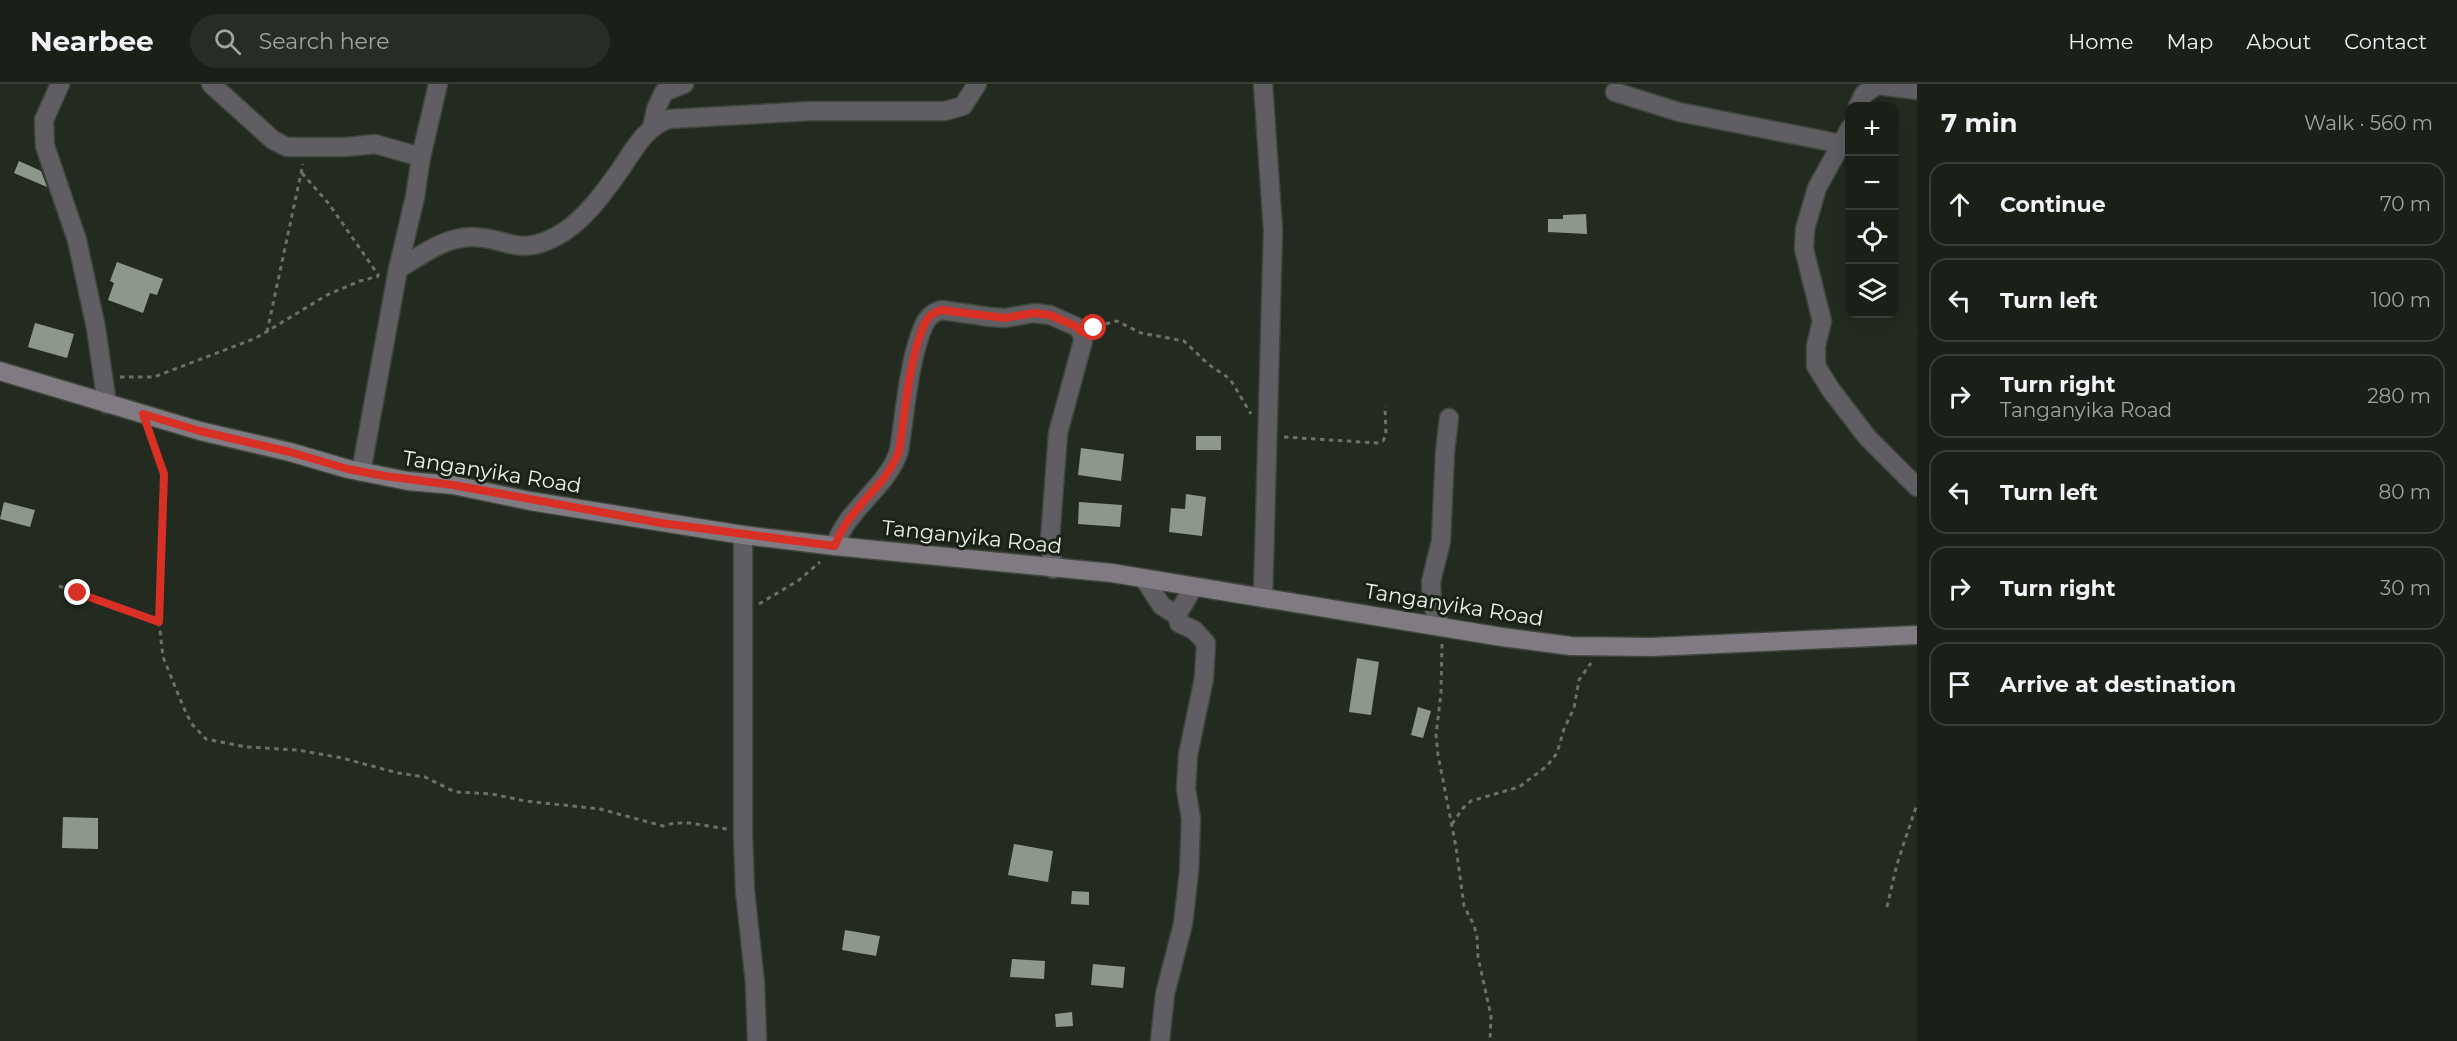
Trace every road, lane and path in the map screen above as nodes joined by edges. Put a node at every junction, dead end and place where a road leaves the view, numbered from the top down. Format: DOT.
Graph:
graph roads {
  1 [pos="60,84"];
  2 [pos="211,84"];
  3 [pos="438,84"];
  4 [pos="684,84"];
  5 [pos="977,84"];
  6 [pos="1263,84"];
  7 [pos="1867,87"];
  8 [pos="1917,90"];
  9 [pos="1615,92"];
  10 [pos="1860,102"];
  11 [pos="652,128"];
  12 [pos="1845,136"];
  13 [pos="1845,138"];
  14 [pos="306,148"];
  15 [pos="421,157"];
  16 [pos="302,173"];
  17 [pos="398,269"];
  18 [pos="379,276"];
  19 [pos="267,332"];
  20 [pos="1082,332"];
  21 [pos="0,371"];
  22 [pos="104,376"];
  23 [pos="107,404"];
  24 [pos="1385,406"];
  25 [pos="143,414"];
  26 [pos="1449,418"];
  27 [pos="1268,437"];
  28 [pos="361,472"];
  29 [pos="1917,487"];
  30 [pos="743,535"];
  31 [pos="835,546"];
  32 [pos="1053,568"];
  33 [pos="1144,579"];
  34 [pos="59,586"];
  35 [pos="1193,588"];
  36 [pos="1263,597"];
  37 [pos="742,615"];
  38 [pos="1177,615"];
  39 [pos="159,622"];
  40 [pos="1441,627"];
  41 [pos="1917,635"];
  42 [pos="1610,646"];
  43 [pos="1917,804"];
  44 [pos="1452,824"];
  45 [pos="743,833"];
  46 [pos="1887,907"];
  47 [pos="757,1041"];
  48 [pos="1160,1041"];
  49 [pos="1490,1041"];
  1 -- 22 [label="street"];
  2 -- 14 [label="street"];
  3 -- 15 [label="street"];
  4 -- 11 [label="street"];
  5 -- 11 [label="street"];
  6 -- 27 [label="street"];
  7 -- 8 [label="street"];
  7 -- 10 [label="street"];
  9 -- 12 [label="street"];
  11 -- 17 [label="street"];
  13 -- 29 [label="street"];
  14 -- 15 [label="street"];
  14 -- 16 [label="path"];
  15 -- 17 [label="street"];
  16 -- 18 [label="path"];
  16 -- 19 [label="path"];
  17 -- 18 [label="path"];
  17 -- 28 [label="street"];
  18 -- 19 [label="path"];
  19 -- 22 [label="path"];
  20 -- 27 [label="path"];
  20 -- 31 [label="street"];
  20 -- 32 [label="street"];
  21 -- 23 [label="street, Tanganyika Road"];
  22 -- 23 [label="street"];
  23 -- 25 [label="street, Tanganyika Road"];
  24 -- 27 [label="path"];
  25 -- 28 [label="street, Tanganyika Road"];
  25 -- 39 [label="path"];
  26 -- 40 [label="street"];
  27 -- 36 [label="street"];
  28 -- 30 [label="street, Tanganyika Road"];
  30 -- 31 [label="street, Tanganyika Road"];
  30 -- 37 [label="street"];
  31 -- 32 [label="street, Tanganyika Road"];
  31 -- 37 [label="path"];
  32 -- 33 [label="street, Tanganyika Road"];
  33 -- 35 [label="street, Tanganyika Road"];
  33 -- 38 [label="street"];
  34 -- 39 [label="path"];
  35 -- 36 [label="street, Tanganyika Road"];
  35 -- 38 [label="street"];
  36 -- 40 [label="street, Tanganyika Road"];
  37 -- 45 [label="street"];
  38 -- 48 [label="street"];
  39 -- 45 [label="path"];
  40 -- 42 [label="street, Tanganyika Road"];
  40 -- 44 [label="path"];
  41 -- 42 [label="street, Tanganyika Road"];
  42 -- 44 [label="path"];
  43 -- 46 [label="path"];
  44 -- 49 [label="path"];
  45 -- 47 [label="street"];
}
